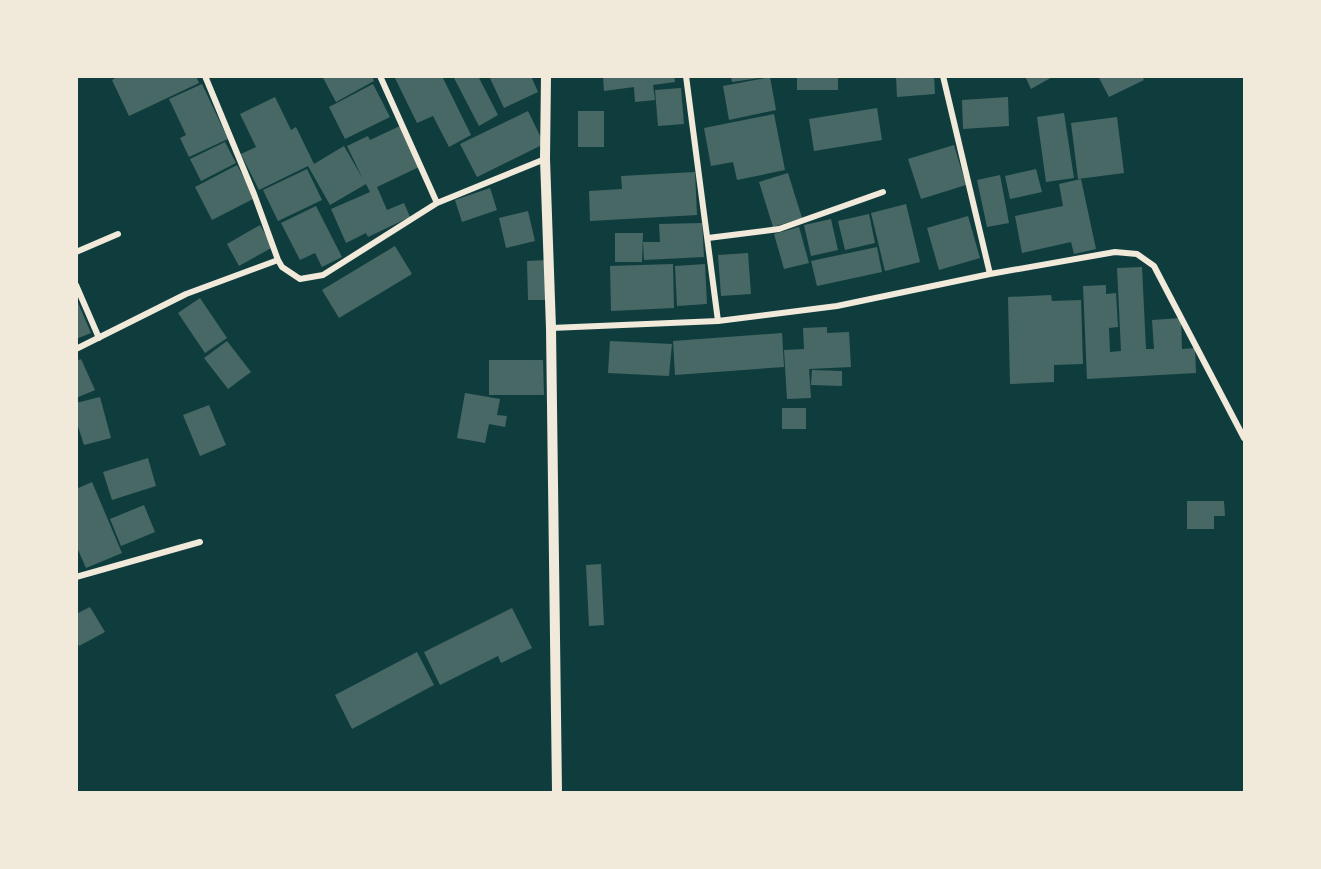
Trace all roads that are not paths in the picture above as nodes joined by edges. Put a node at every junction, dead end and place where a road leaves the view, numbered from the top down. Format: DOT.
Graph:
graph roads {
  1 [pos="205,76"];
  2 [pos="380,76"];
  3 [pos="546,76"];
  4 [pos="686,76"];
  5 [pos="943,76"];
  6 [pos="545,159"];
  7 [pos="883,192"];
  8 [pos="437,203"];
  9 [pos="118,234"];
  10 [pos="708,238"];
  11 [pos="76,252"];
  12 [pos="278,260"];
  13 [pos="990,274"];
  14 [pos="76,285"];
  15 [pos="718,321"];
  16 [pos="551,328"];
  17 [pos="99,338"];
  18 [pos="76,349"];
  19 [pos="1245,438"];
  20 [pos="200,542"];
  21 [pos="76,577"];
  22 [pos="557,792"];
  1 -- 12 [label="street"];
  2 -- 8 [label="street"];
  3 -- 6 [label="street"];
  4 -- 10 [label="street"];
  5 -- 13 [label="street"];
  6 -- 8 [label="street"];
  6 -- 16 [label="street"];
  7 -- 10 [label="street"];
  8 -- 12 [label="street"];
  9 -- 11 [label="street"];
  10 -- 15 [label="street"];
  12 -- 17 [label="street"];
  13 -- 15 [label="street"];
  13 -- 19 [label="street"];
  14 -- 17 [label="street"];
  15 -- 16 [label="street"];
  16 -- 22 [label="street"];
  17 -- 18 [label="street"];
  20 -- 21 [label="street"];
}
